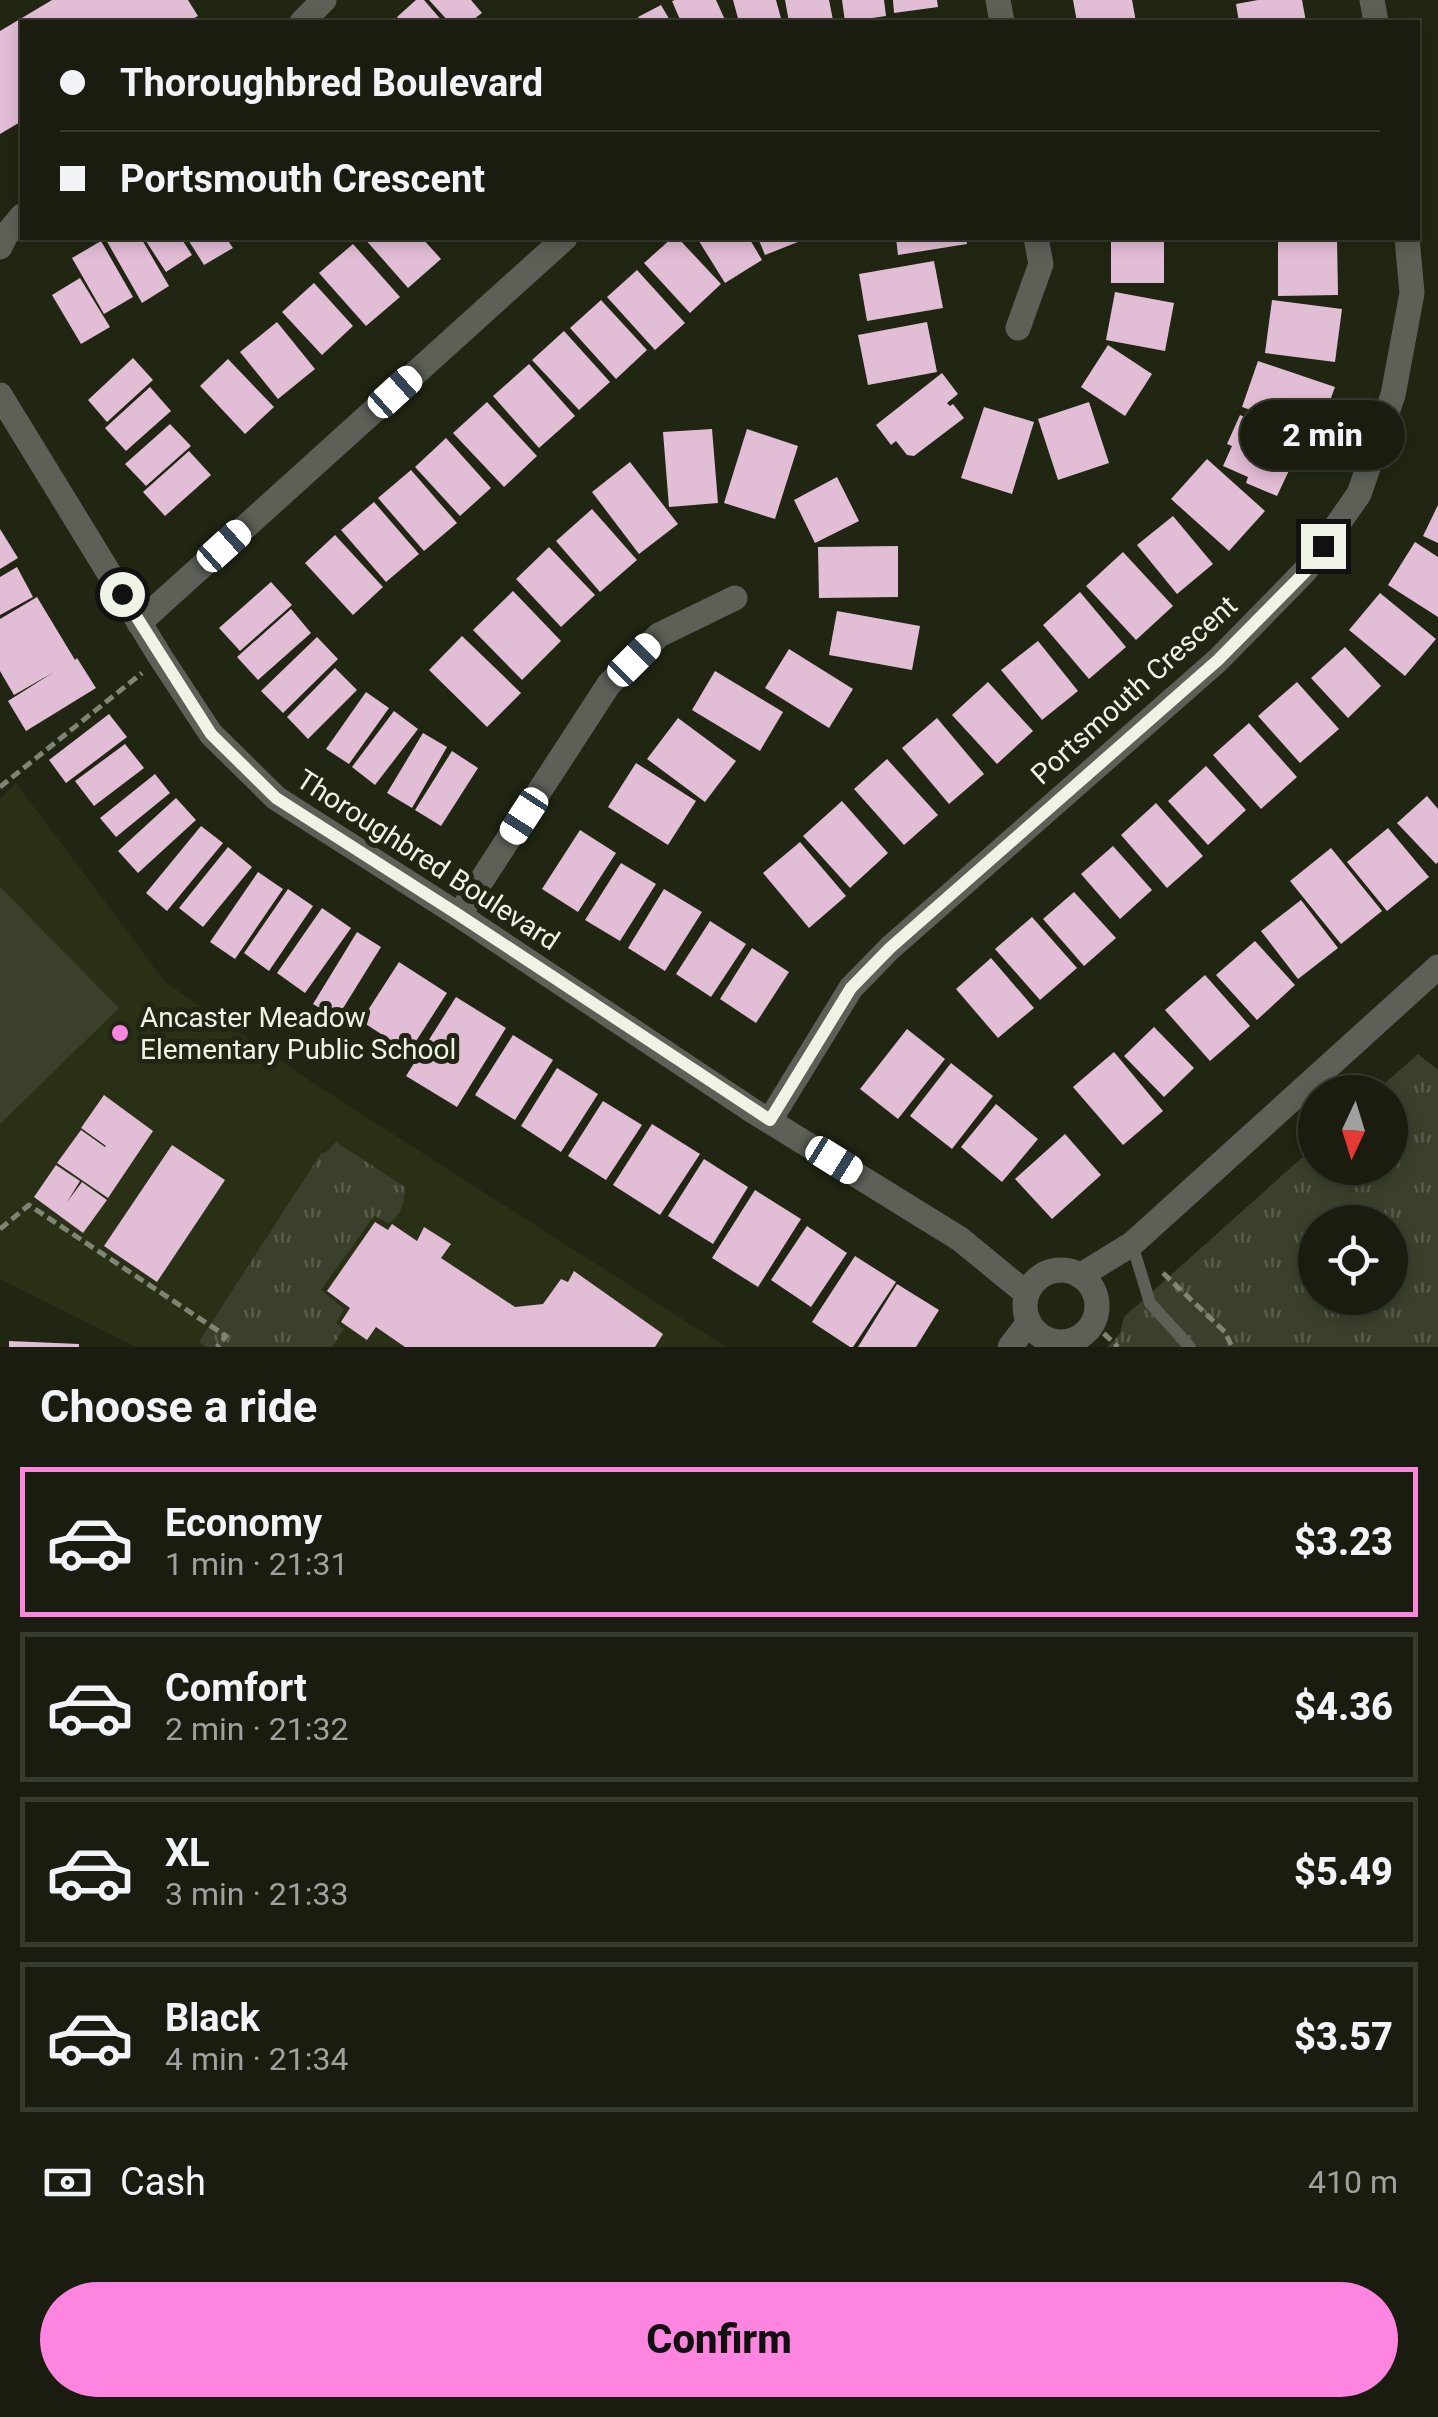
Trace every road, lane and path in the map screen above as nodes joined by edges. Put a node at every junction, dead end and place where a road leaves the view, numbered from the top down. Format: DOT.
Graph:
graph roads {
  1 [pos="324,0"];
  2 [pos="304,20"];
  3 [pos="20,218"];
  4 [pos="563,240"];
  5 [pos="1036,240"];
  6 [pos="1407,240"];
  7 [pos="0,247"];
  8 [pos="1018,328"];
  9 [pos="0,394"];
  10 [pos="734,598"];
  11 [pos="139,624"];
  12 [pos="160,658"];
  13 [pos="2,783"];
  14 [pos="459,915"];
  15 [pos="1438,967"];
  16 [pos="770,1120"];
  17 [pos="0,1229"];
  18 [pos="1132,1244"];
  19 [pos="1080,1276"];
  20 [pos="1035,1284"];
  21 [pos="1095,1310"];
  22 [pos="1037,1336"];
  23 [pos="217,1347"];
  24 [pos="1010,1347"];
  25 [pos="1118,1347"];
  26 [pos="1190,1347"];
  27 [pos="1232,1347"];
  1 -- 2 [label="street"];
  3 -- 7 [label="street"];
  4 -- 11 [label="street"];
  5 -- 8 [label="street"];
  6 -- 16 [label="street, Portsmouth Crescent"];
  9 -- 11 [label="street, Thoroughbred Boulevard"];
  10 -- 14 [label="street"];
  11 -- 12 [label="street, Thoroughbred Boulevard"];
  12 -- 13 [label="path"];
  12 -- 14 [label="street, Thoroughbred Boulevard"];
  14 -- 16 [label="street, Thoroughbred Boulevard"];
  15 -- 18 [label="street"];
  16 -- 20 [label="street, Thoroughbred Boulevard"];
  17 -- 23 [label="path"];
  18 -- 19 [label="street"];
  18 -- 21 [label="street"];
  18 -- 26 [label="lane"];
  18 -- 27 [label="path"];
  19 -- 20 [label="street"];
  19 -- 21 [label="street"];
  20 -- 22 [label="street"];
  21 -- 22 [label="street"];
  21 -- 25 [label="path"];
  22 -- 24 [label="street"];
}
